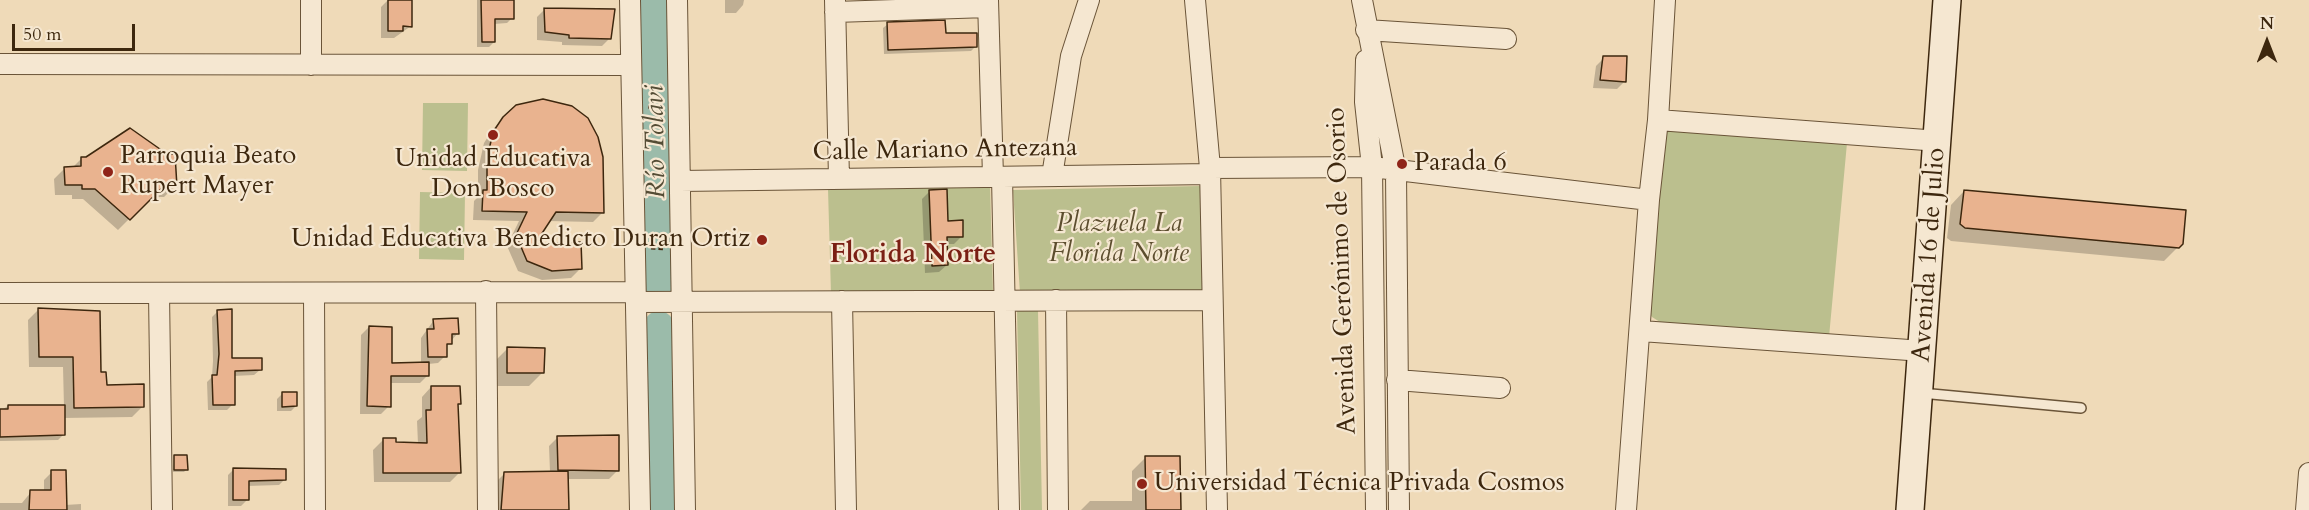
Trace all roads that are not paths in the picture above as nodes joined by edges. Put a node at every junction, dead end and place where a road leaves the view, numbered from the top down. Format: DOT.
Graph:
graph roads {
  1 [pos="311,0"];
  2 [pos="630,0"];
  3 [pos="677,0"];
  4 [pos="1089,0"];
  5 [pos="1195,0"];
  6 [pos="1362,0"];
  7 [pos="1665,0"];
  8 [pos="1947,0"];
  9 [pos="988,4"];
  10 [pos="835,6"];
  11 [pos="1366,30"];
  12 [pos="1506,39"];
  13 [pos="0,64"];
  14 [pos="311,65"];
  15 [pos="631,65"];
  16 [pos="1658,120"];
  17 [pos="1939,141"];
  18 [pos="1372,167"];
  19 [pos="1211,171"];
  20 [pos="1396,172"];
  21 [pos="1052,176"];
  22 [pos="998,177"];
  23 [pos="839,179"];
  24 [pos="680,181"];
  25 [pos="1649,200"];
  26 [pos="486,291"];
  27 [pos="0,293"];
  28 [pos="159,293"];
  29 [pos="314,293"];
  30 [pos="636,297"];
  31 [pos="1056,300"];
  32 [pos="1212,300"];
  33 [pos="842,301"];
  34 [pos="1004,301"];
  35 [pos="682,302"];
  36 [pos="1641,331"];
  37 [pos="1923,351"];
  38 [pos="1397,380"];
  39 [pos="1500,388"];
  40 [pos="1921,393"];
  41 [pos="2081,408"];
  42 [pos="2309,473"];
  43 [pos="162,510"];
  44 [pos="315,510"];
  45 [pos="488,510"];
  46 [pos="640,510"];
  47 [pos="686,510"];
  48 [pos="846,510"];
  49 [pos="1009,510"];
  50 [pos="1059,510"];
  51 [pos="1218,510"];
  52 [pos="1376,510"];
  53 [pos="1398,510"];
  54 [pos="1626,510"];
  55 [pos="1910,510"];
  56 [pos="2306,510"];
  1 -- 14 [label="street"];
  2 -- 15 [label="street"];
  3 -- 24 [label="street"];
  4 -- 21 [label="street"];
  5 -- 19 [label="street"];
  6 -- 11 [label="street, Avenida Gerónimo de Osorio"];
  7 -- 16 [label="street"];
  8 -- 17 [label="main road, Avenida 16 de Julio"];
  9 -- 10 [label="street"];
  9 -- 22 [label="street"];
  10 -- 23 [label="street"];
  11 -- 12 [label="street"];
  11 -- 18 [label="street, Avenida Gerónimo de Osorio"];
  11 -- 20 [label="street, Avenida Gerónimo de Osorio"];
  13 -- 14 [label="street"];
  14 -- 15 [label="street"];
  15 -- 30 [label="street"];
  16 -- 17 [label="street"];
  16 -- 25 [label="street"];
  17 -- 37 [label="main road, Avenida 16 de Julio"];
  18 -- 19 [label="street, Calle Mariano Antezana"];
  18 -- 20 [label="street, Calle Mariano Antezana"];
  18 -- 52 [label="street, Avenida Gerónimo de Osorio"];
  19 -- 21 [label="street, Calle Mariano Antezana"];
  19 -- 32 [label="street"];
  20 -- 25 [label="street, Calle Mariano Antezana"];
  20 -- 38 [label="street, Avenida Gerónimo de Osorio"];
  21 -- 22 [label="street, Calle Mariano Antezana"];
  22 -- 23 [label="street, Calle Mariano Antezana"];
  22 -- 34 [label="street"];
  23 -- 24 [label="street, Calle Mariano Antezana"];
  24 -- 35 [label="street"];
  25 -- 36 [label="street"];
  26 -- 29 [label="street"];
  26 -- 30 [label="street"];
  26 -- 45 [label="street"];
  27 -- 28 [label="street"];
  28 -- 29 [label="street"];
  28 -- 43 [label="street"];
  29 -- 44 [label="street"];
  30 -- 35 [label="street"];
  30 -- 46 [label="street"];
  31 -- 32 [label="street"];
  31 -- 34 [label="street"];
  31 -- 50 [label="street"];
  32 -- 51 [label="street"];
  33 -- 34 [label="street"];
  33 -- 35 [label="street"];
  33 -- 48 [label="street"];
  34 -- 49 [label="street"];
  35 -- 47 [label="street"];
  36 -- 37 [label="street"];
  36 -- 54 [label="street"];
  37 -- 40 [label="main road, Avenida 16 de Julio"];
  38 -- 39 [label="street"];
  38 -- 53 [label="street, Avenida Gerónimo de Osorio"];
  40 -- 41 [label="lane"];
  40 -- 55 [label="main road, Avenida 16 de Julio"];
  42 -- 56 [label="street"];
}
